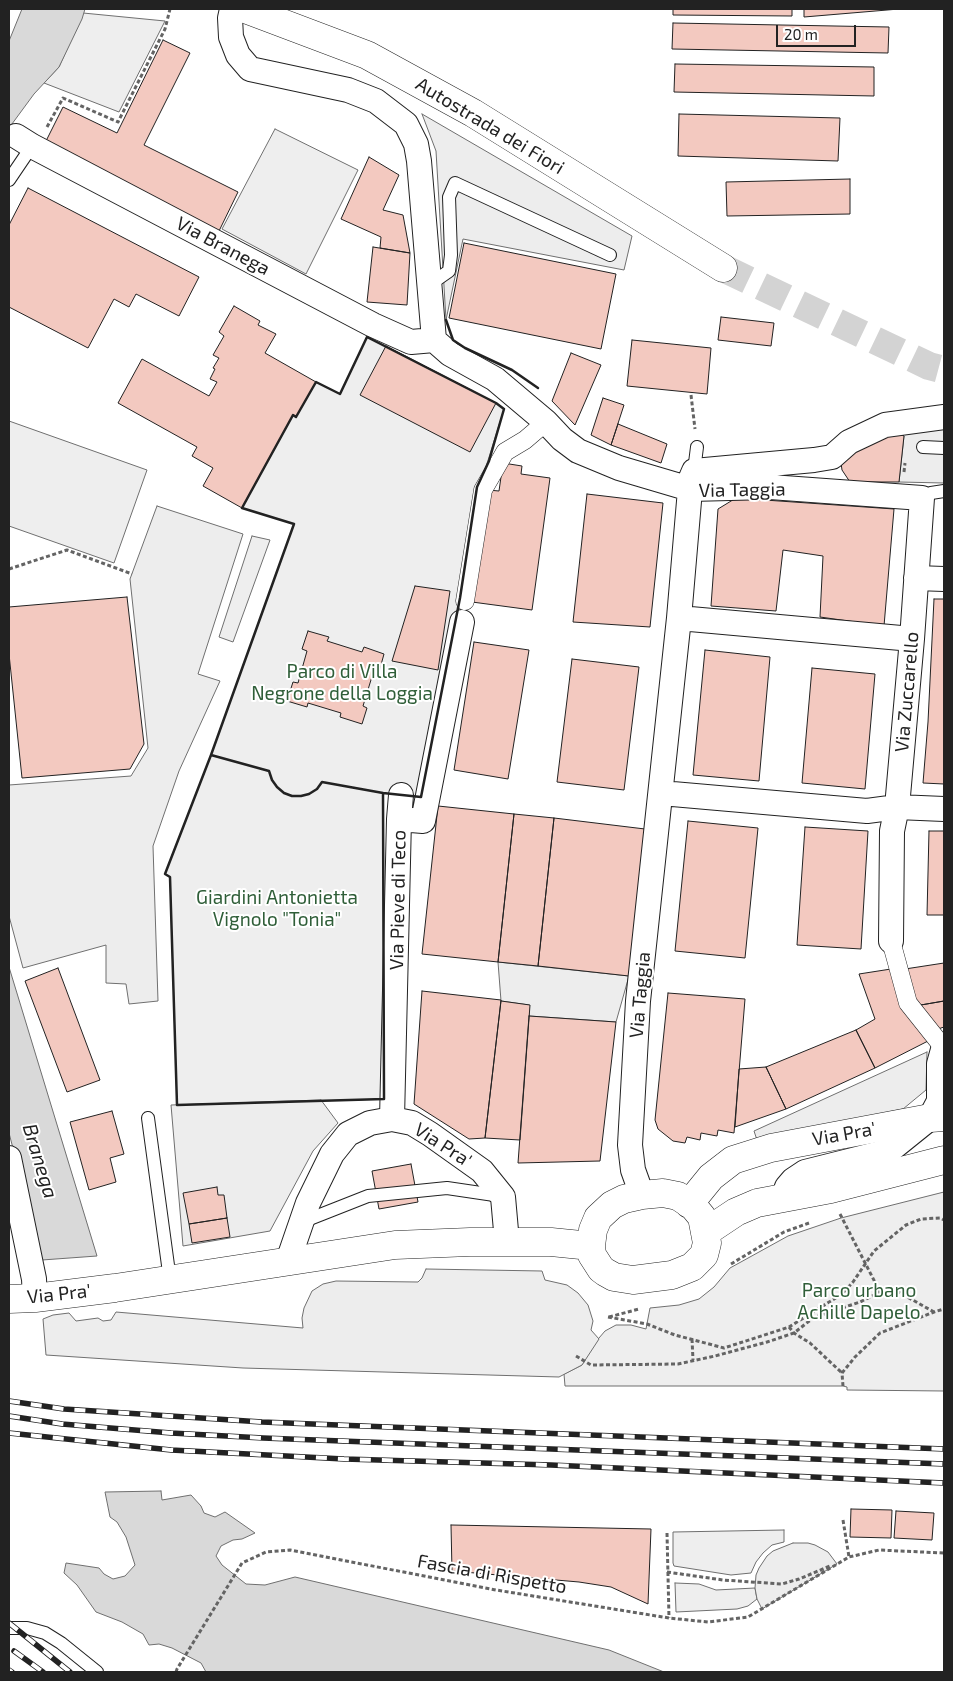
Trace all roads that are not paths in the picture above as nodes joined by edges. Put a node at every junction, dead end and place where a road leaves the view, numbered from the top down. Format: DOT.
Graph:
graph roads {
  1 [pos="232,9"];
  2 [pos="246,9"];
  3 [pos="28,143"];
  4 [pos="9,180"];
  5 [pos="610,256"];
  6 [pos="723,268"];
  7 [pos="429,285"];
  8 [pos="434,340"];
  9 [pos="944,404"];
  10 [pos="944,417"];
  11 [pos="546,422"];
  12 [pos="849,442"];
  13 [pos="697,447"];
  14 [pos="924,447"];
  15 [pos="944,448"];
  16 [pos="692,480"];
  17 [pos="944,491"];
  18 [pos="922,498"];
  19 [pos="916,578"];
  20 [pos="944,579"];
  21 [pos="463,612"];
  22 [pos="679,618"];
  23 [pos="912,639"];
  24 [pos="661,793"];
  25 [pos="401,795"];
  26 [pos="897,807"];
  27 [pos="944,809"];
  28 [pos="400,819"];
  29 [pos="891,941"];
  30 [pos="944,1047"];
  31 [pos="931,1113"];
  32 [pos="148,1118"];
  33 [pos="392,1119"];
  34 [pos="9,1158"];
  35 [pos="944,1160"];
  36 [pos="642,1195"];
  37 [pos="503,1196"];
  38 [pos="783,1198"];
  39 [pos="689,1204"];
  40 [pos="301,1223"];
  41 [pos="706,1232"];
  42 [pos="507,1242"];
  43 [pos="591,1246"];
  44 [pos="288,1261"];
  45 [pos="170,1280"];
  46 [pos="30,1298"];
  47 [pos="9,1628"];
  48 [pos="97,1672"];
  1 -- 7 [label="street"];
  2 -- 6 [label="main road, Autostrada dei Fiori"];
  3 -- 4 [label="lane"];
  3 -- 8 [label="street, Via Branega"];
  5 -- 7 [label="lane"];
  7 -- 8 [label="street"];
  8 -- 11 [label="street"];
  9 -- 12 [label="street"];
  10 -- 12 [label="street"];
  11 -- 16 [label="street"];
  11 -- 21 [label="street, Via Pieve di Teco"];
  12 -- 16 [label="street"];
  13 -- 16 [label="lane"];
  14 -- 15 [label="lane"];
  16 -- 18 [label="street, Via Taggia"];
  16 -- 22 [label="street, Via Taggia"];
  17 -- 18 [label="lane"];
  18 -- 19 [label="street, Via Zuccarello"];
  19 -- 20 [label="street"];
  19 -- 23 [label="street, Via Zuccarello"];
  21 -- 28 [label="street, Via Pieve di Teco"];
  22 -- 23 [label="street"];
  22 -- 24 [label="street, Via Taggia"];
  23 -- 26 [label="street, Via Zuccarello"];
  24 -- 26 [label="street"];
  24 -- 36 [label="street, Via Taggia"];
  25 -- 28 [label="street"];
  26 -- 27 [label="street"];
  26 -- 29 [label="street, Via Zuccarello"];
  28 -- 33 [label="street, Via Pieve di Teco"];
  29 -- 30 [label="street, Via Zuccarello"];
  30 -- 31 [label="street"];
  31 -- 38 [label="street, Via Pra'"];
  31 -- 39 [label="main road, Via Pra'"];
  32 -- 45 [label="lane"];
  33 -- 37 [label="street, Via Pra'"];
  33 -- 40 [label="street, Via Pra'"];
  34 -- 46 [label="street"];
  35 -- 38 [label="main road"];
  36 -- 39 [label="main road"];
  36 -- 43 [label="main road"];
  37 -- 40 [label="lane"];
  37 -- 42 [label="street"];
  38 -- 41 [label="main road"];
  39 -- 41 [label="main road"];
  40 -- 44 [label="street, Via Pra'"];
  41 -- 43 [label="main road"];
  42 -- 43 [label="main road, Via Pra'"];
  42 -- 44 [label="main road, Via Pra'"];
  44 -- 45 [label="main road, Via Pra'"];
  45 -- 46 [label="main road, Via Pra'"];
  47 -- 48 [label="lane"];
}
